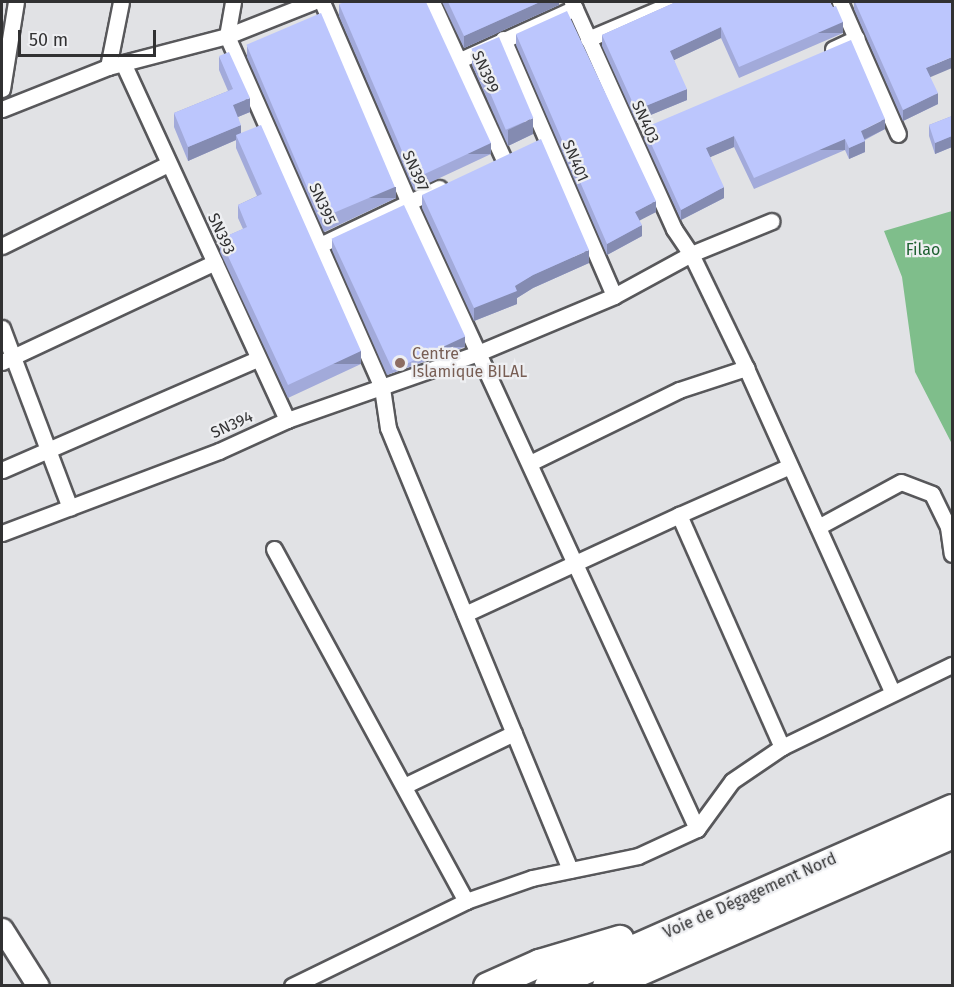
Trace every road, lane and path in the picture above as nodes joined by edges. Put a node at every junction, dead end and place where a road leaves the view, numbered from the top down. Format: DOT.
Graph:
graph roads {
  1 [pos="16,2"];
  2 [pos="121,2"];
  3 [pos="233,2"];
  4 [pos="313,2"];
  5 [pos="322,2"];
  6 [pos="432,2"];
  7 [pos="675,2"];
  8 [pos="840,2"];
  9 [pos="574,5"];
  10 [pos="227,36"];
  11 [pos="856,38"];
  12 [pos="503,39"];
  13 [pos="588,39"];
  14 [pos="814,57"];
  15 [pos="460,60"];
  16 [pos="123,63"];
  17 [pos="108,67"];
  18 [pos="2,89"];
  19 [pos="2,109"];
  20 [pos="898,134"];
  21 [pos="503,158"];
  22 [pos="168,164"];
  23 [pos="451,183"];
  24 [pos="409,202"];
  25 [pos="772,221"];
  26 [pos="320,245"];
  27 [pos="2,246"];
  28 [pos="691,254"];
  29 [pos="215,262"];
  30 [pos="614,296"];
  31 [pos="2,328"];
  32 [pos="478,353"];
  33 [pos="8,359"];
  34 [pos="258,359"];
  35 [pos="746,368"];
  36 [pos="382,388"];
  37 [pos="287,420"];
  38 [pos="50,449"];
  39 [pos="530,464"];
  40 [pos="790,466"];
  41 [pos="2,470"];
  42 [pos="70,508"];
  43 [pos="679,515"];
  44 [pos="818,527"];
  45 [pos="2,533"];
  46 [pos="274,549"];
  47 [pos="952,554"];
  48 [pos="578,564"];
  49 [pos="465,614"];
  50 [pos="952,665"];
  51 [pos="892,691"];
  52 [pos="514,733"];
  53 [pos="782,747"];
  54 [pos="404,786"];
  55 [pos="952,808"];
  56 [pos="697,829"];
  57 [pos="952,834"];
  58 [pos="570,870"];
  59 [pos="466,901"];
  60 [pos="2,929"];
  61 [pos="671,931"];
  62 [pos="38,986"];
  63 [pos="292,986"];
  64 [pos="487,986"];
  65 [pos="548,986"];
  66 [pos="606,986"];
  1 -- 18 [label="street"];
  2 -- 17 [label="street"];
  3 -- 10 [label="street"];
  4 -- 10 [label="street"];
  5 -- 24 [label="street, SN397"];
  6 -- 15 [label="street, SN399"];
  7 -- 13 [label="street"];
  8 -- 11 [label="street"];
  9 -- 12 [label="street"];
  9 -- 13 [label="street, SN403"];
  10 -- 16 [label="street"];
  10 -- 26 [label="street, SN395"];
  11 -- 14 [label="street"];
  11 -- 20 [label="street"];
  12 -- 15 [label="street"];
  12 -- 30 [label="street, SN401"];
  13 -- 28 [label="street, SN403"];
  15 -- 21 [label="street, SN399"];
  16 -- 17 [label="street"];
  16 -- 22 [label="street, SN393"];
  17 -- 19 [label="street"];
  22 -- 27 [label="street"];
  22 -- 29 [label="street, SN393"];
  23 -- 24 [label="street"];
  24 -- 26 [label="street"];
  24 -- 32 [label="street, SN397"];
  25 -- 28 [label="street, SN394"];
  26 -- 36 [label="street, SN395"];
  28 -- 30 [label="street, SN394"];
  28 -- 35 [label="street, SN403"];
  29 -- 33 [label="street"];
  29 -- 34 [label="street, SN393"];
  30 -- 32 [label="street, SN394"];
  31 -- 33 [label="street"];
  32 -- 36 [label="street, SN394"];
  32 -- 39 [label="street, SN397"];
  33 -- 38 [label="street"];
  34 -- 37 [label="street, SN393"];
  34 -- 38 [label="street"];
  35 -- 39 [label="street"];
  35 -- 40 [label="street, SN403"];
  36 -- 37 [label="street, SN394"];
  36 -- 49 [label="street, SN395"];
  37 -- 42 [label="street, SN394"];
  38 -- 41 [label="street"];
  38 -- 42 [label="street"];
  39 -- 48 [label="street, SN397"];
  40 -- 43 [label="street"];
  40 -- 44 [label="street, SN403"];
  42 -- 45 [label="street, SN394"];
  43 -- 48 [label="street"];
  43 -- 53 [label="street"];
  44 -- 47 [label="street"];
  44 -- 51 [label="street, SN403"];
  46 -- 54 [label="street"];
  48 -- 49 [label="street"];
  48 -- 56 [label="street, SN397"];
  49 -- 52 [label="street, SN395"];
  50 -- 51 [label="street"];
  51 -- 53 [label="street"];
  52 -- 54 [label="street"];
  52 -- 58 [label="street, SN395"];
  53 -- 56 [label="street"];
  54 -- 59 [label="street"];
  55 -- 61 [label="highway, Voie de Dégagement Nord"];
  56 -- 58 [label="street"];
  57 -- 66 [label="highway, Voie de Dégagement Nord"];
  58 -- 59 [label="street"];
  59 -- 63 [label="street"];
  60 -- 62 [label="street"];
  61 -- 64 [label="highway"];
  61 -- 65 [label="highway, Voie de Dégagement Nord"];
}
